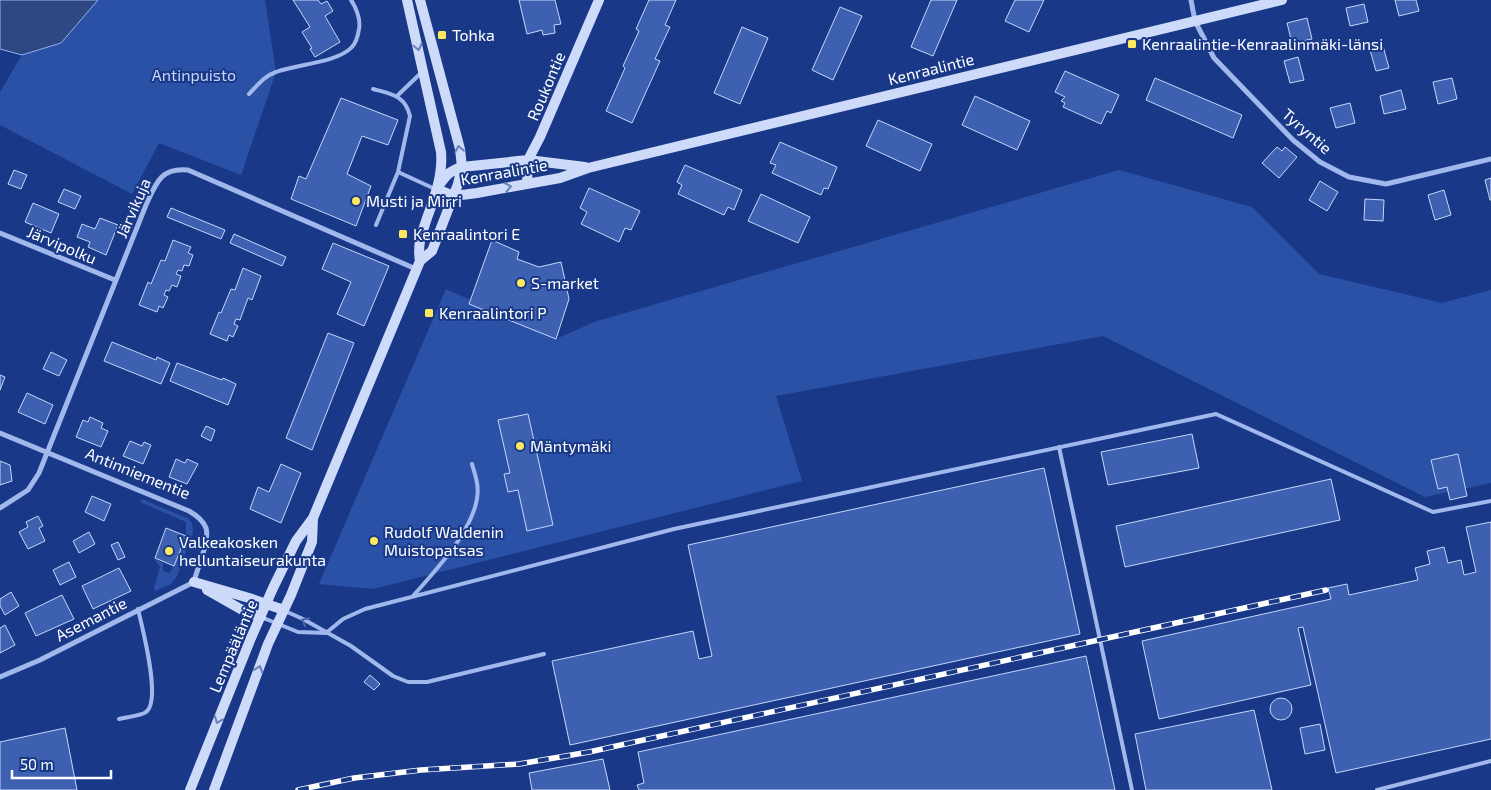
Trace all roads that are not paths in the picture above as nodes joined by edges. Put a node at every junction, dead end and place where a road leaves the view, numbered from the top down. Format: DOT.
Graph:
graph roads {
  1 [pos="351,0"];
  2 [pos="407,0"];
  3 [pos="420,0"];
  4 [pos="599,0"];
  5 [pos="1191,0"];
  6 [pos="1282,0"];
  7 [pos="1195,21"];
  8 [pos="423,71"];
  9 [pos="373,89"];
  10 [pos="249,94"];
  11 [pos="396,96"];
  12 [pos="1491,159"];
  13 [pos="528,160"];
  14 [pos="462,167"];
  15 [pos="588,168"];
  16 [pos="398,172"];
  17 [pos="527,184"];
  18 [pos="437,189"];
  19 [pos="454,196"];
  20 [pos="376,225"];
  21 [pos="0,233"];
  22 [pos="418,265"];
  23 [pos="115,280"];
  24 [pos="0,433"];
  25 [pos="1059,447"];
  26 [pos="47,452"];
  27 [pos="472,464"];
  28 [pos="1491,501"];
  29 [pos="0,508"];
  30 [pos="313,518"];
  31 [pos="194,582"];
  32 [pos="413,596"];
  33 [pos="267,604"];
  34 [pos="138,609"];
  35 [pos="284,610"];
  36 [pos="261,617"];
  37 [pos="277,624"];
  38 [pos="326,633"];
  39 [pos="544,654"];
  40 [pos="0,677"];
  41 [pos="119,719"];
  42 [pos="1491,761"];
  43 [pos="216,785"];
  44 [pos="191,786"];
  45 [pos="1132,790"];
  46 [pos="1377,790"];
  1 -- 10 [label="lane"];
  2 -- 8 [label="street, Lempääläntie, one-way"];
  14 -- 3 [label="street, Lempääläntie, one-way"];
  4 -- 13 [label="street, Roukontie"];
  5 -- 7 [label="street, Tyryntie"];
  6 -- 7 [label="street, Kenraalintie"];
  7 -- 12 [label="street, Tyryntie"];
  7 -- 15 [label="street, Kenraalintie"];
  8 -- 11 [label="lane"];
  8 -- 18 [label="street, Lempääläntie"];
  9 -- 11 [label="lane"];
  11 -- 16 [label="lane"];
  13 -- 14 [label="street, Kenraalintie"];
  13 -- 15 [label="street, Kenraalintie"];
  13 -- 17 [label="street, Roukontie"];
  14 -- 18 [label="street, Kenraalintie"];
  14 -- 19 [label="street, Lempääläntie"];
  15 -- 17 [label="street, Kenraalintie"];
  16 -- 18 [label="lane"];
  16 -- 20 [label="lane"];
  19 -- 17 [label="street, Kenraalintie, one-way"];
  18 -- 19 [label="street, Kenraalintie"];
  18 -- 22 [label="street, Lempääläntie"];
  19 -- 22 [label="street, Lempääläntie"];
  21 -- 23 [label="street, Järvipolku"];
  22 -- 23 [label="street, Järvikuja"];
  22 -- 30 [label="street, Lempääläntie"];
  23 -- 26 [label="street, Järvikuja"];
  24 -- 26 [label="street, Antinniementie"];
  25 -- 28 [label="lane"];
  25 -- 32 [label="lane"];
  25 -- 45 [label="lane"];
  26 -- 29 [label="street, Järvikuja"];
  26 -- 31 [label="street, Antinniementie"];
  27 -- 32 [label="lane"];
  30 -- 33 [label="street, Lempääläntie"];
  30 -- 35 [label="street, Lempääläntie"];
  31 -- 33 [label="street"];
  31 -- 34 [label="street, Asemantie"];
  31 -- 36 [label="street"];
  32 -- 38 [label="lane"];
  33 -- 35 [label="street"];
  33 -- 36 [label="street, Lempääläntie"];
  34 -- 40 [label="street, Asemantie"];
  34 -- 41 [label="lane"];
  35 -- 37 [label="street, Lempääläntie"];
  38 -- 35 [label="lane, one-way"];
  36 -- 37 [label="lane"];
  36 -- 44 [label="street, Lempääläntie, one-way"];
  37 -- 38 [label="lane"];
  43 -- 37 [label="street, Lempääläntie, one-way"];
  38 -- 39 [label="lane"];
  42 -- 46 [label="lane"];
}
